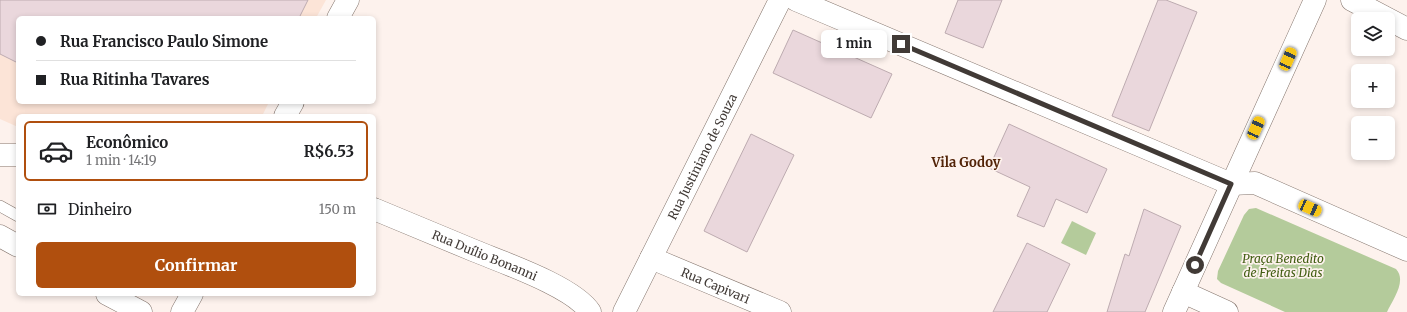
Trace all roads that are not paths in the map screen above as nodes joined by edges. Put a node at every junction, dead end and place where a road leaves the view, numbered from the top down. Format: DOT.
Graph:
graph roads {
  1 [pos="348,0"];
  2 [pos="780,0"];
  3 [pos="796,0"];
  4 [pos="1315,0"];
  5 [pos="1352,0"];
  6 [pos="339,16"];
  7 [pos="1407,29"];
  8 [pos="292,104"];
  9 [pos="286,114"];
  10 [pos="0,155"];
  11 [pos="16,155"];
  12 [pos="1231,184"];
  13 [pos="1,207"];
  14 [pos="376,210"];
  15 [pos="16,215"];
  16 [pos="0,236"];
  17 [pos="16,245"];
  18 [pos="1407,250"];
  19 [pos="651,258"];
  20 [pos="1183,292"];
  21 [pos="191,296"];
  22 [pos="182,312"];
  23 [pos="590,312"];
  24 [pos="624,312"];
  25 [pos="780,312"];
  26 [pos="1174,312"];
  27 [pos="1227,312"];
  1 -- 6 [label="street"];
  2 -- 19 [label="street, Rua Justiniano de Souza"];
  3 -- 12 [label="street"];
  4 -- 12 [label="street"];
  5 -- 7 [label="street"];
  8 -- 9 [label="street"];
  10 -- 11 [label="street"];
  12 -- 18 [label="street"];
  12 -- 20 [label="street"];
  13 -- 15 [label="lane"];
  14 -- 23 [label="street, Rua Duílio Bonanni"];
  16 -- 17 [label="street"];
  19 -- 24 [label="street, Rua Justiniano de Souza"];
  19 -- 25 [label="street, Rua Capivari"];
  20 -- 26 [label="street"];
  20 -- 27 [label="street"];
  21 -- 22 [label="street"];
}
